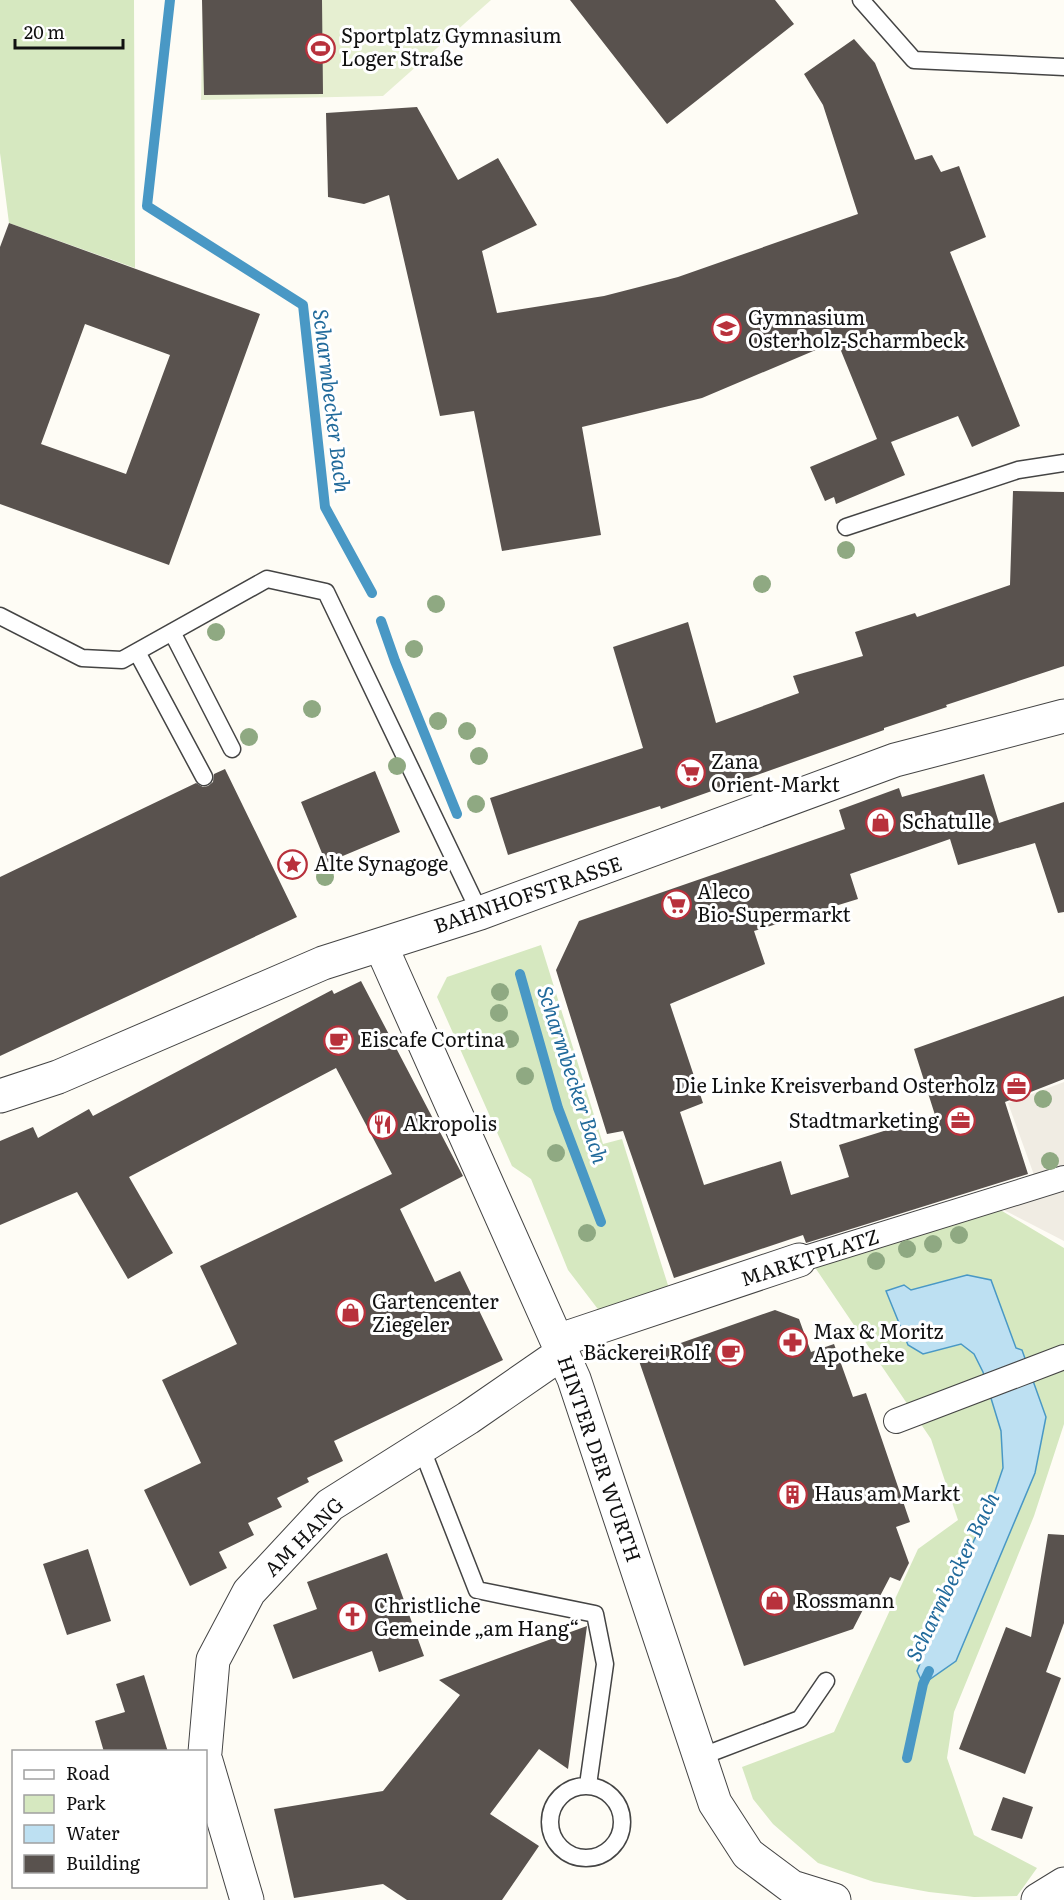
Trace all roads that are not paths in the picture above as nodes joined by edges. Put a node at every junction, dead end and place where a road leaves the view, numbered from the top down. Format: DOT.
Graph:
graph roads {
  1 [pos="861,0"];
  2 [pos="1064,67"];
  3 [pos="1064,463"];
  4 [pos="846,527"];
  5 [pos="0,616"];
  6 [pos="172,632"];
  7 [pos="137,652"];
  8 [pos="1064,716"];
  9 [pos="232,749"];
  10 [pos="204,777"];
  11 [pos="480,913"];
  12 [pos="381,946"];
  13 [pos="0,1096"];
  14 [pos="1064,1178"];
  15 [pos="799,1260"];
  16 [pos="559,1347"];
  17 [pos="1064,1357"];
  18 [pos="896,1421"];
  19 [pos="421,1447"];
  20 [pos="826,1681"];
  21 [pos="205,1750"];
  22 [pos="700,1757"];
  23 [pos="207,1764"];
  24 [pos="588,1785"];
  25 [pos="1064,1884"];
  26 [pos="247,1900"];
  27 [pos="834,1900"];
  28 [pos="1038,1900"];
  1 -- 2 [label="lane"];
  3 -- 4 [label="lane"];
  5 -- 7 [label="lane"];
  6 -- 7 [label="lane"];
  6 -- 9 [label="lane"];
  6 -- 11 [label="lane"];
  7 -- 10 [label="lane"];
  8 -- 11 [label="street, BAHNHOFSTRASSE"];
  11 -- 12 [label="street, BAHNHOFSTRASSE"];
  12 -- 13 [label="street, BAHNHOFSTRASSE"];
  12 -- 16 [label="street, HINTER DER WURTH"];
  14 -- 15 [label="street, MARKTPLATZ"];
  15 -- 16 [label="street, MARKTPLATZ"];
  16 -- 19 [label="street, AM HANG"];
  16 -- 22 [label="street, HINTER DER WURTH"];
  17 -- 18 [label="street"];
  19 -- 21 [label="street, AM HANG"];
  19 -- 24 [label="lane"];
  20 -- 22 [label="lane"];
  22 -- 27 [label="street, HINTER DER WURTH"];
  23 -- 26 [label="street"];
  24 -- 24 [label="lane"];
  25 -- 28 [label="street"];
}
